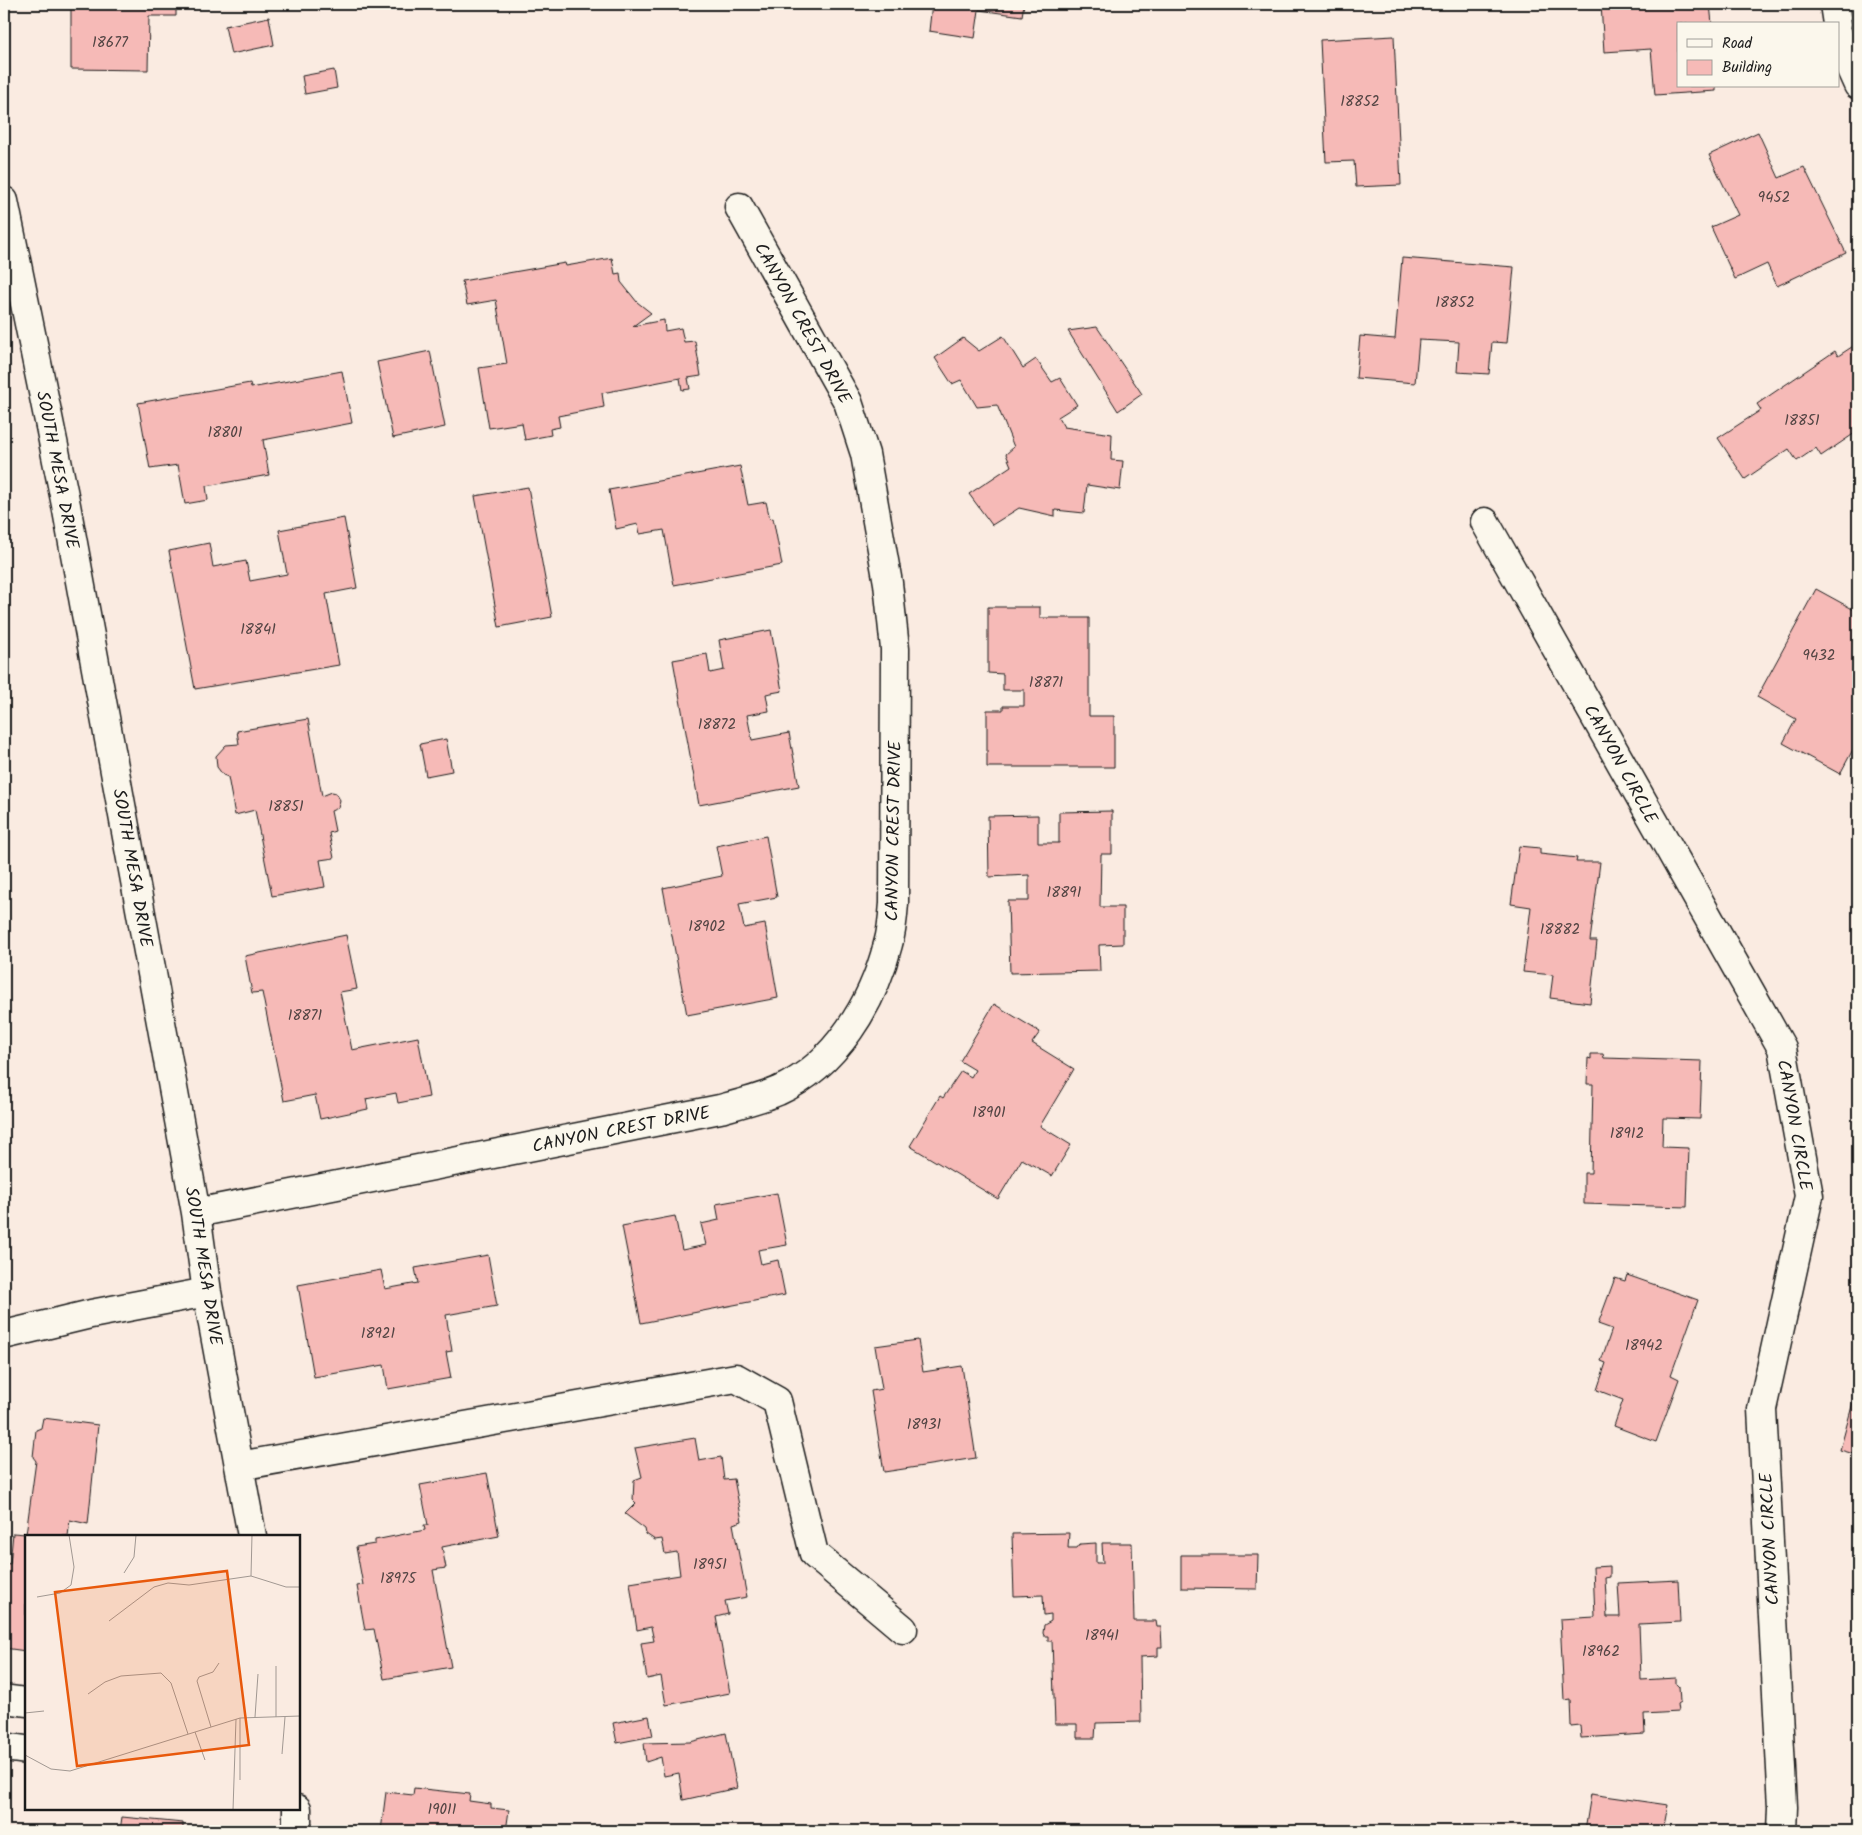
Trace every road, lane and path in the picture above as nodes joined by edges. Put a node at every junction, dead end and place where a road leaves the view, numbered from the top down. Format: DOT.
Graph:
graph roads {
  1 [pos="1834,4"];
  2 [pos="1837,22"];
  3 [pos="1840,45"];
  4 [pos="1858,85"];
  5 [pos="4,201"];
  6 [pos="739,207"];
  7 [pos="1485,522"];
  8 [pos="196,1213"];
  9 [pos="207,1292"];
  10 [pos="4,1335"];
  11 [pos="239,1466"];
  12 [pos="252,1535"];
  13 [pos="903,1629"];
  14 [pos="4,1699"];
  15 [pos="25,1702"];
  16 [pos="4,1747"];
  17 [pos="25,1750"];
  18 [pos="297,1810"];
  19 [pos="296,1831"];
  20 [pos="1782,1831"];
  1 -- 2 [label="street"];
  3 -- 4 [label="street"];
  5 -- 8 [label="street, SOUTH MESA DRIVE"];
  6 -- 8 [label="street, CANYON CREST DRIVE"];
  7 -- 20 [label="street, CANYON CIRCLE"];
  8 -- 9 [label="street, SOUTH MESA DRIVE"];
  9 -- 10 [label="street"];
  9 -- 11 [label="street, SOUTH MESA DRIVE"];
  11 -- 12 [label="street, SOUTH MESA DRIVE"];
  11 -- 13 [label="street"];
  14 -- 15 [label="street"];
  16 -- 17 [label="street"];
  18 -- 19 [label="street"];
}
